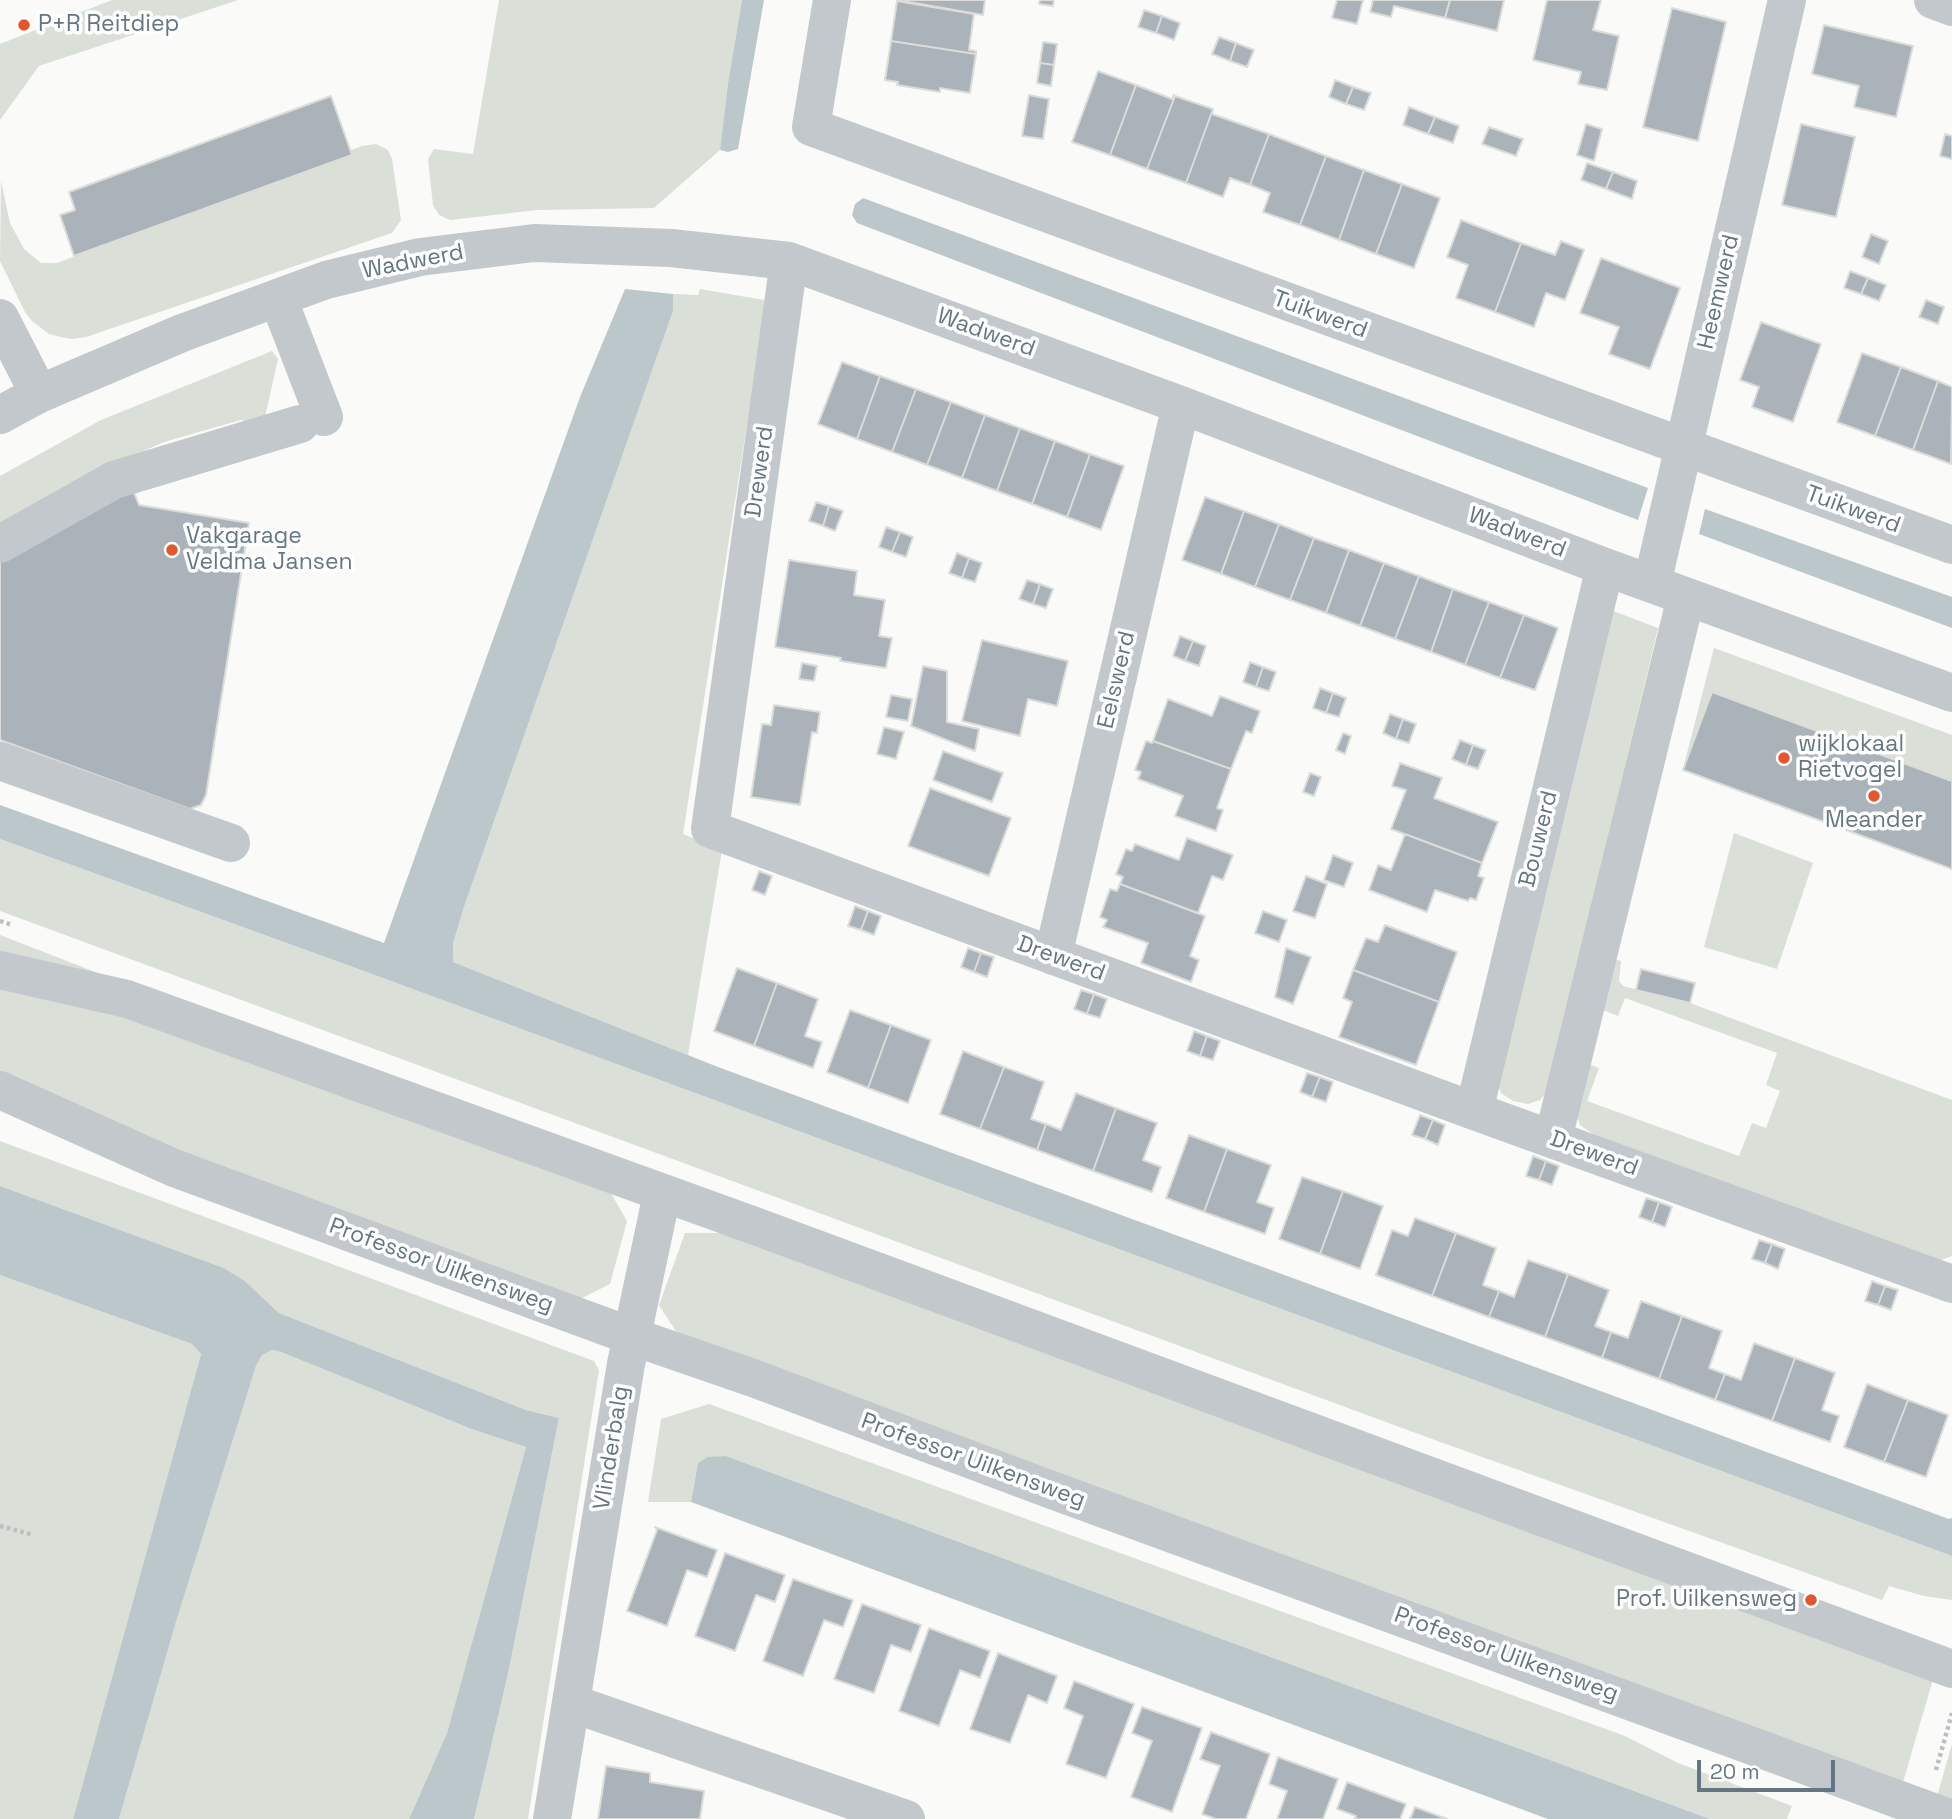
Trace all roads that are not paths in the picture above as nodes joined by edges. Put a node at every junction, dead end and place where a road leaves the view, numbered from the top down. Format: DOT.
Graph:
graph roads {
  1 [pos="832,0"];
  2 [pos="1787,0"];
  3 [pos="1933,0"];
  4 [pos="1952,7"];
  5 [pos="789,261"];
  6 [pos="278,298"];
  7 [pos="0,318"];
  8 [pos="38,394"];
  9 [pos="1181,405"];
  10 [pos="0,415"];
  11 [pos="1683,448"];
  12 [pos="0,544"];
  13 [pos="1952,545"];
  14 [pos="1605,567"];
  15 [pos="1669,590"];
  16 [pos="1952,693"];
  17 [pos="0,761"];
  18 [pos="231,843"];
  19 [pos="1053,956"];
  20 [pos="0,970"];
  21 [pos="0,1090"];
  22 [pos="1474,1111"];
  23 [pos="1553,1139"];
  24 [pos="662,1194"];
  25 [pos="1952,1284"];
  26 [pos="631,1336"];
  27 [pos="1952,1669"];
  28 [pos="571,1703"];
  29 [pos="552,1819"];
  30 [pos="905,1819"];
  31 [pos="1952,1819"];
  1 -- 11 [label="street, Tuikwerd"];
  2 -- 11 [label="street, Heemwerd"];
  3 -- 4 [label="street"];
  5 -- 6 [label="street, Wadwerd"];
  5 -- 9 [label="street, Wadwerd"];
  5 -- 19 [label="street, Drewerd"];
  6 -- 8 [label="street, Wadwerd"];
  6 -- 12 [label="street"];
  7 -- 8 [label="street"];
  8 -- 10 [label="street, Wadwerd"];
  9 -- 14 [label="street, Wadwerd"];
  9 -- 19 [label="street, Eelswerd"];
  11 -- 13 [label="street, Tuikwerd"];
  11 -- 15 [label="street, Heemwerd"];
  14 -- 15 [label="street, Wadwerd"];
  14 -- 22 [label="street, Bouwerd"];
  15 -- 16 [label="street, Wadwerd"];
  15 -- 23 [label="street"];
  17 -- 18 [label="street"];
  19 -- 22 [label="street, Drewerd"];
  20 -- 24 [label="street"];
  21 -- 26 [label="street, Professor Uilkensweg"];
  22 -- 23 [label="street, Drewerd"];
  23 -- 25 [label="street, Drewerd"];
  24 -- 26 [label="street, Vlinderbalg"];
  24 -- 27 [label="street"];
  26 -- 28 [label="street, Vlinderbalg"];
  26 -- 31 [label="street, Professor Uilkensweg"];
  28 -- 29 [label="street, Vlinderbalg"];
  28 -- 30 [label="street"];
}
